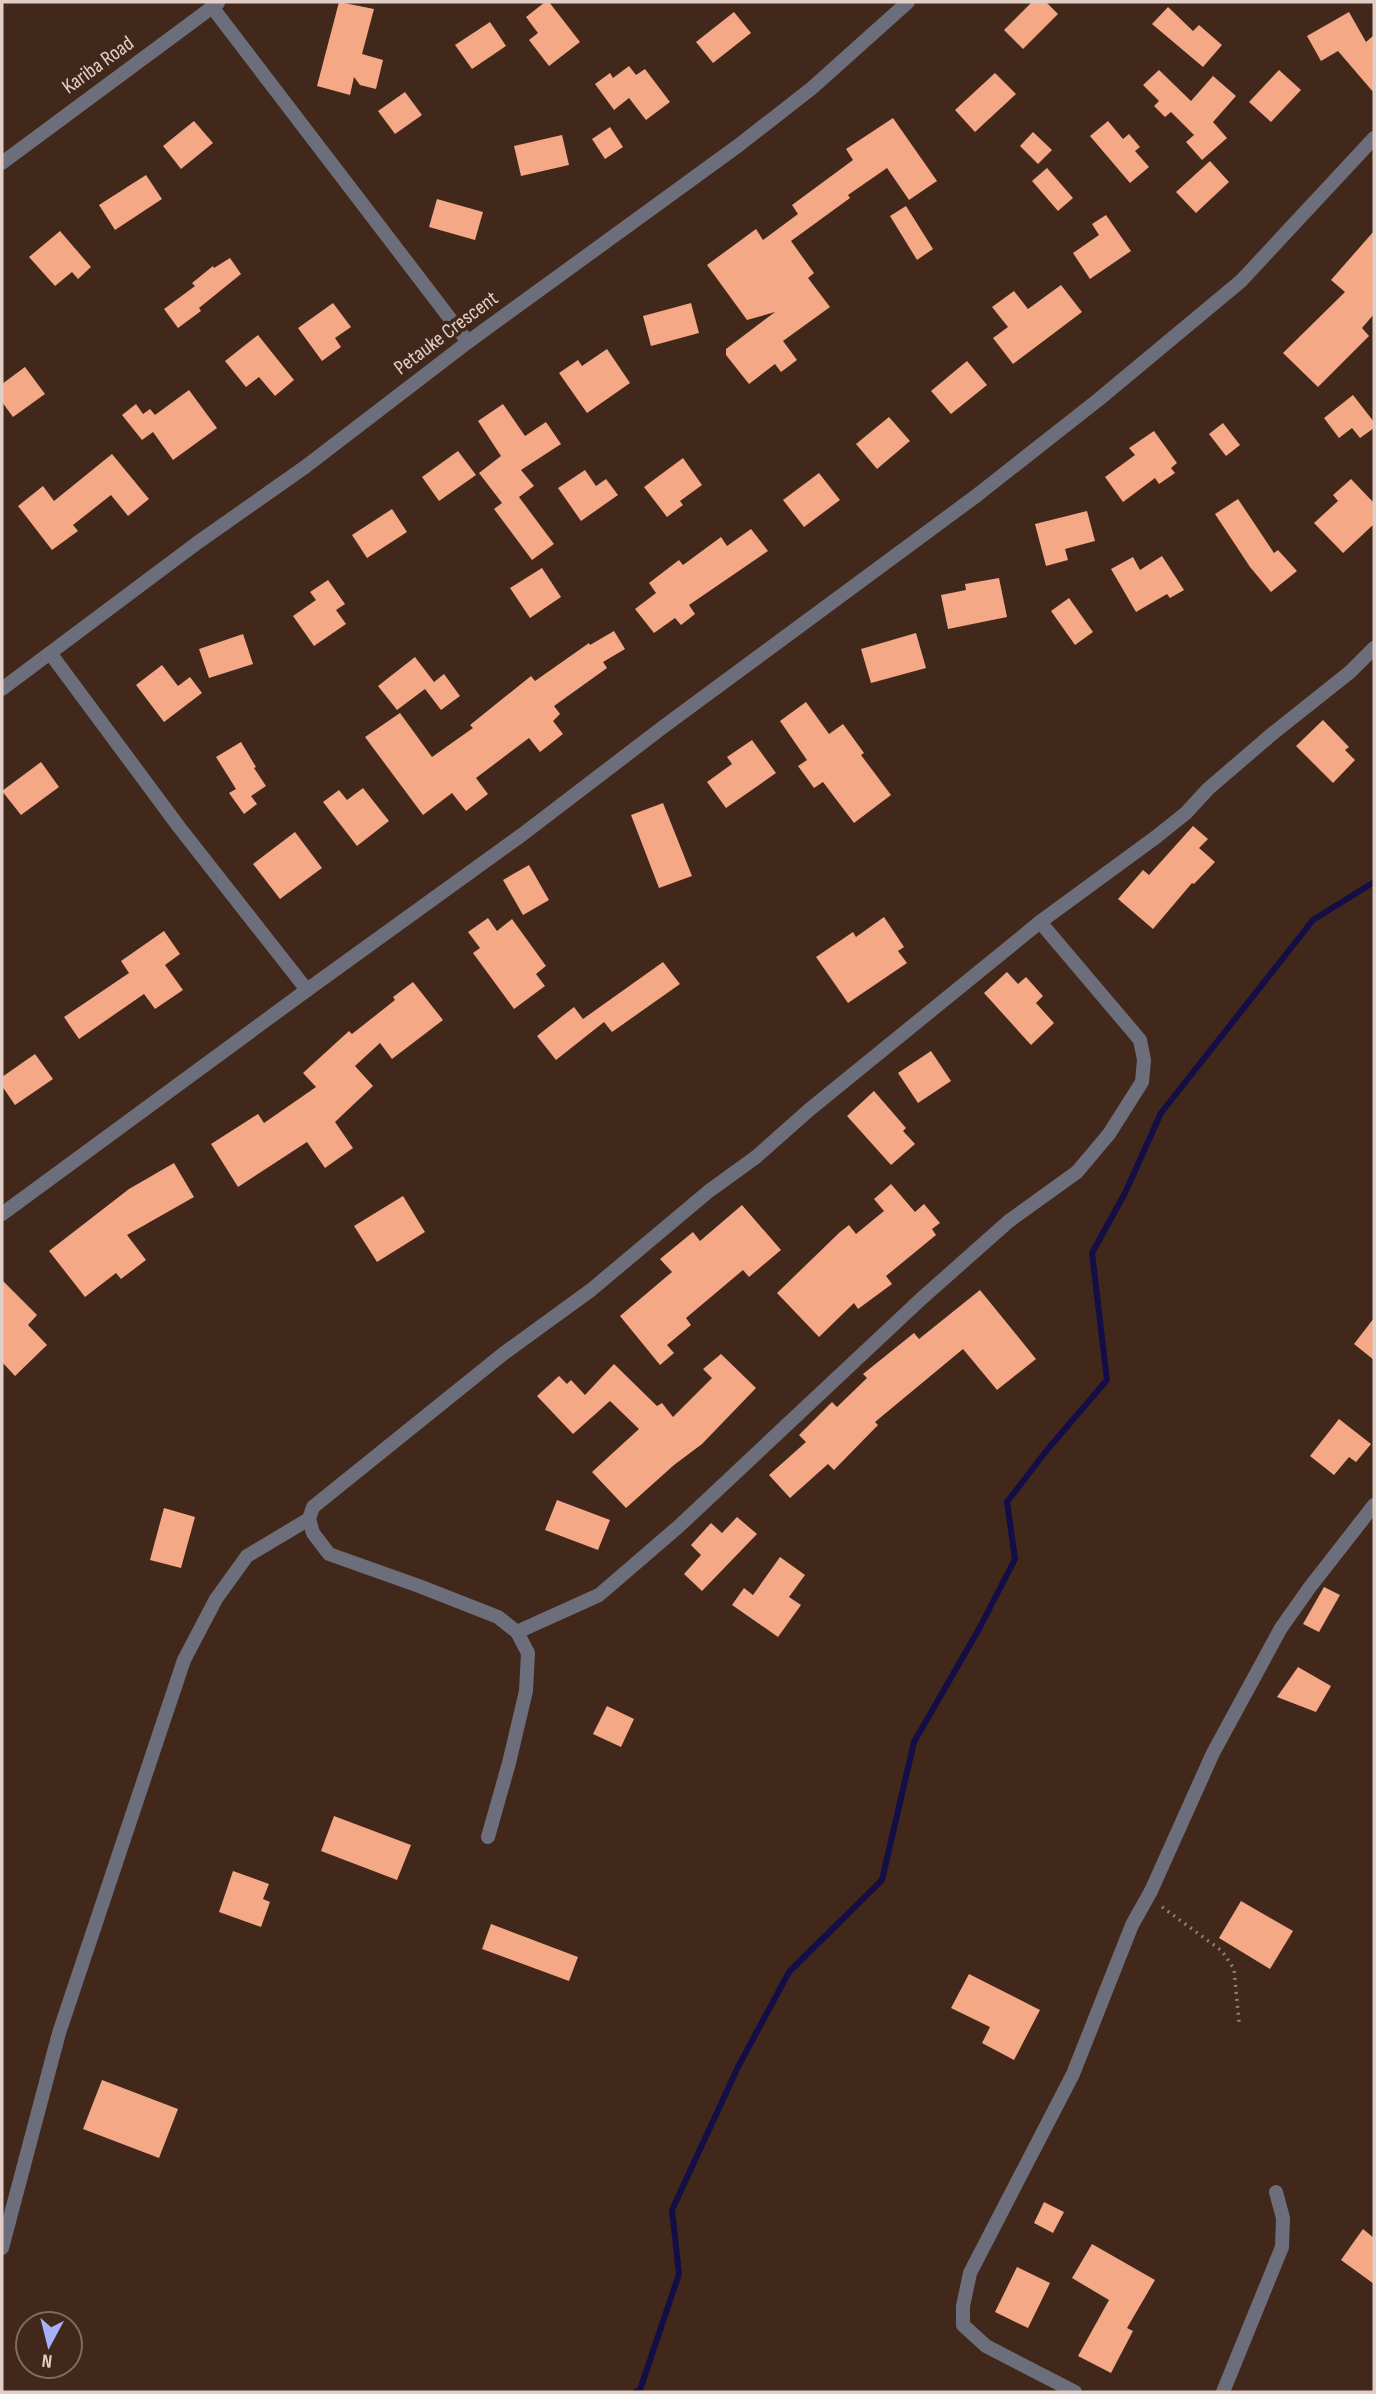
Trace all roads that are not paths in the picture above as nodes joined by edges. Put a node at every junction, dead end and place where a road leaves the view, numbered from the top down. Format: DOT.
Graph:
graph roads {
  1 [pos="908,2"];
  2 [pos="216,4"];
  3 [pos="1374,138"];
  4 [pos="2,163"];
  5 [pos="468,342"];
  6 [pos="1374,649"];
  7 [pos="50,653"];
  8 [pos="2,689"];
  9 [pos="1040,922"];
  10 [pos="307,990"];
  11 [pos="2,1214"];
  12 [pos="1374,1505"];
  13 [pos="309,1520"];
  14 [pos="517,1632"];
  15 [pos="488,1837"];
  16 [pos="1276,2192"];
  17 [pos="2,2248"];
  18 [pos="1075,2392"];
  19 [pos="1223,2392"];
  1 -- 5 [label="street, Petauke Crescent"];
  2 -- 4 [label="street, Kariba Road"];
  2 -- 5 [label="street"];
  3 -- 10 [label="street"];
  5 -- 7 [label="street, Petauke Crescent"];
  6 -- 9 [label="street"];
  7 -- 8 [label="street, Petauke Crescent"];
  7 -- 10 [label="street"];
  9 -- 13 [label="street"];
  9 -- 14 [label="street"];
  10 -- 11 [label="street"];
  12 -- 18 [label="street"];
  13 -- 14 [label="street"];
  13 -- 17 [label="street"];
  14 -- 15 [label="street"];
  16 -- 19 [label="street"];
}
